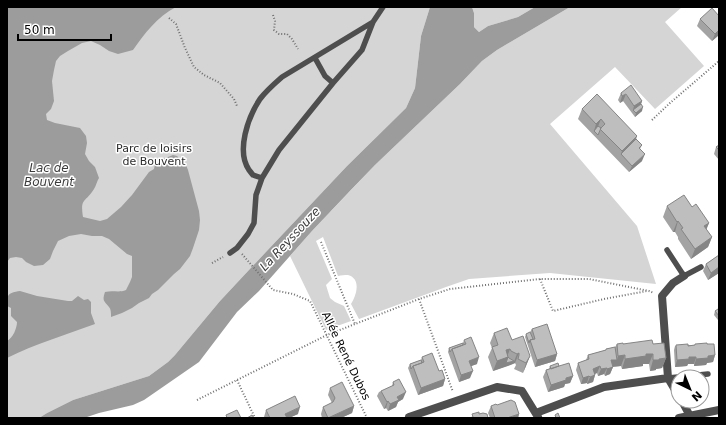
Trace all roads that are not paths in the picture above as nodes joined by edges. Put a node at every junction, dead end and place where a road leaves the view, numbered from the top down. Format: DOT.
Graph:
graph roads {
  1 [pos="383,7"];
  2 [pos="373,22"];
  3 [pos="315,58"];
  4 [pos="333,83"];
  5 [pos="262,178"];
  6 [pos="667,250"];
  7 [pos="230,253"];
  8 [pos="701,267"];
  9 [pos="684,276"];
  10 [pos="668,378"];
  11 [pos="670,381"];
  12 [pos="719,410"];
  13 [pos="537,415"];
  14 [pos="409,417"];
  15 [pos="691,417"];
  16 [pos="679,418"];
  1 -- 2 [label="lane"];
  2 -- 3 [label="lane"];
  2 -- 4 [label="lane"];
  3 -- 4 [label="lane"];
  3 -- 5 [label="lane"];
  4 -- 5 [label="lane"];
  5 -- 7 [label="lane"];
  6 -- 9 [label="lane"];
  8 -- 9 [label="lane"];
  9 -- 10 [label="street"];
  10 -- 11 [label="street"];
  10 -- 13 [label="street"];
  12 -- 15 [label="street"];
  13 -- 14 [label="street"];
  15 -- 16 [label="street"];
}
